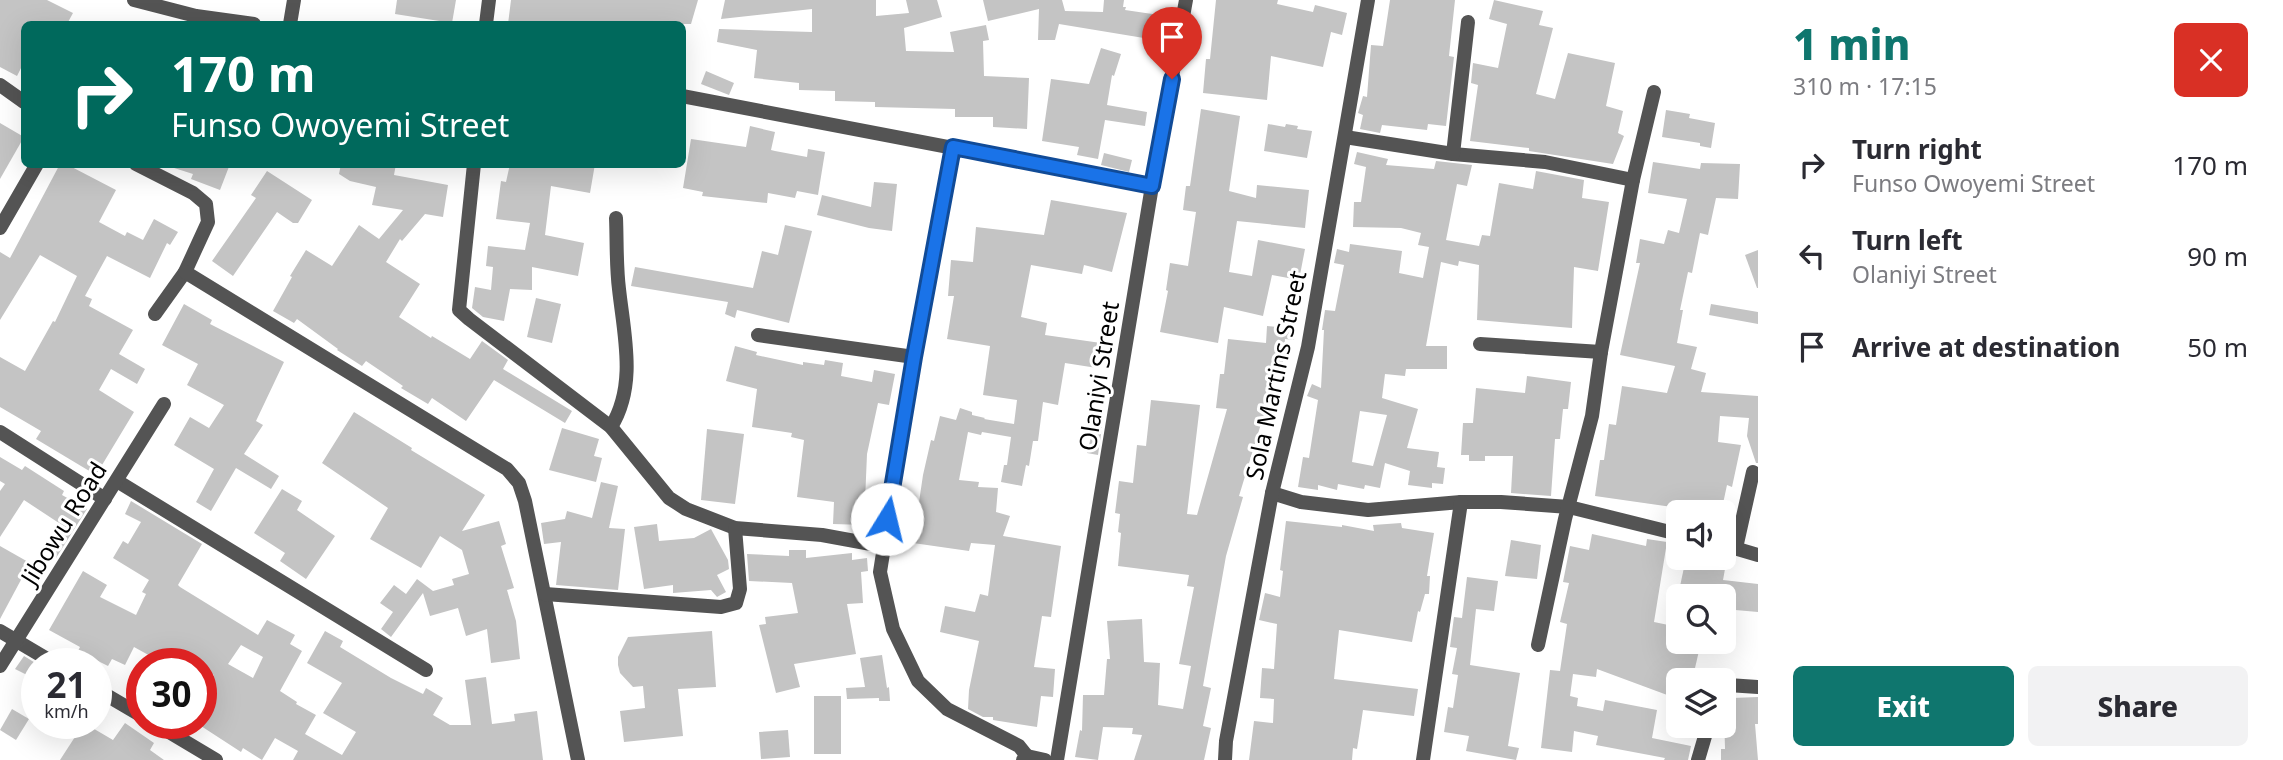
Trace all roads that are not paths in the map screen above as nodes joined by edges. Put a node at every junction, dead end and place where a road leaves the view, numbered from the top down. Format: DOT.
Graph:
graph roads {
  1 [pos="134,0"];
  2 [pos="294,0"];
  3 [pos="489,0"];
  4 [pos="1186,0"];
  5 [pos="1368,0"];
  6 [pos="232,21"];
  7 [pos="290,21"];
  8 [pos="486,21"];
  9 [pos="1468,22"];
  10 [pos="0,85"];
  11 [pos="1654,92"];
  12 [pos="686,97"];
  13 [pos="21,100"];
  14 [pos="1345,137"];
  15 [pos="953,147"];
  16 [pos="1453,154"];
  17 [pos="35,168"];
  18 [pos="144,168"];
  19 [pos="474,168"];
  20 [pos="1633,180"];
  21 [pos="1152,186"];
  22 [pos="616,218"];
  23 [pos="0,228"];
  24 [pos="185,272"];
  25 [pos="155,314"];
  26 [pos="758,335"];
  27 [pos="1480,344"];
  28 [pos="1601,352"];
  29 [pos="914,357"];
  30 [pos="164,404"];
  31 [pos="611,427"];
  32 [pos="0,432"];
  33 [pos="1753,471"];
  34 [pos="117,481"];
  35 [pos="1272,493"];
  36 [pos="105,499"];
  37 [pos="1461,502"];
  38 [pos="1569,507"];
  39 [pos="1736,526"];
  40 [pos="735,528"];
  41 [pos="1666,531"];
  42 [pos="883,546"];
  43 [pos="1736,548"];
  44 [pos="1758,555"];
  45 [pos="545,594"];
  46 [pos="0,631"];
  47 [pos="16,640"];
  48 [pos="1538,645"];
  49 [pos="29,648"];
  50 [pos="0,666"];
  51 [pos="426,670"];
  52 [pos="1736,686"];
  53 [pos="1758,687"];
  54 [pos="1704,738"];
  55 [pos="181,739"];
  56 [pos="1025,758"];
  57 [pos="216,760"];
  58 [pos="578,760"];
  59 [pos="1045,760"];
  60 [pos="1057,760"];
  61 [pos="1225,760"];
  62 [pos="1423,760"];
  63 [pos="1698,760"];
  1 -- 6 [label="street"];
  2 -- 7 [label="street"];
  3 -- 8 [label="street"];
  4 -- 21 [label="street, Olaniyi Street"];
  5 -- 14 [label="street, Sola Martins Street"];
  9 -- 16 [label="street"];
  10 -- 13 [label="street"];
  11 -- 20 [label="street"];
  12 -- 15 [label="street"];
  14 -- 16 [label="street"];
  14 -- 35 [label="street, Sola Martins Street"];
  15 -- 21 [label="street"];
  15 -- 29 [label="street"];
  16 -- 20 [label="street"];
  17 -- 23 [label="street"];
  18 -- 24 [label="street"];
  19 -- 31 [label="street"];
  20 -- 28 [label="street"];
  21 -- 60 [label="street, Olaniyi Street"];
  22 -- 31 [label="street"];
  24 -- 25 [label="street"];
  24 -- 45 [label="street"];
  26 -- 29 [label="street"];
  27 -- 28 [label="street"];
  28 -- 38 [label="street"];
  29 -- 42 [label="street"];
  30 -- 34 [label="street, Jibowu Road"];
  31 -- 40 [label="street"];
  32 -- 36 [label="street"];
  33 -- 39 [label="street"];
  34 -- 36 [label="street, Jibowu Road"];
  34 -- 51 [label="street"];
  35 -- 37 [label="street"];
  35 -- 61 [label="street, Sola Martins Street"];
  36 -- 47 [label="street, Jibowu Road"];
  37 -- 38 [label="street"];
  37 -- 62 [label="street"];
  38 -- 41 [label="street"];
  38 -- 48 [label="street"];
  40 -- 42 [label="street"];
  40 -- 45 [label="street"];
  42 -- 56 [label="street"];
  43 -- 44 [label="street"];
  45 -- 58 [label="street"];
  46 -- 47 [label="street"];
  47 -- 49 [label="street"];
  47 -- 50 [label="street, Jibowu Road"];
  52 -- 53 [label="street"];
  54 -- 63 [label="street"];
  55 -- 57 [label="street"];
  56 -- 59 [label="street"];
}
